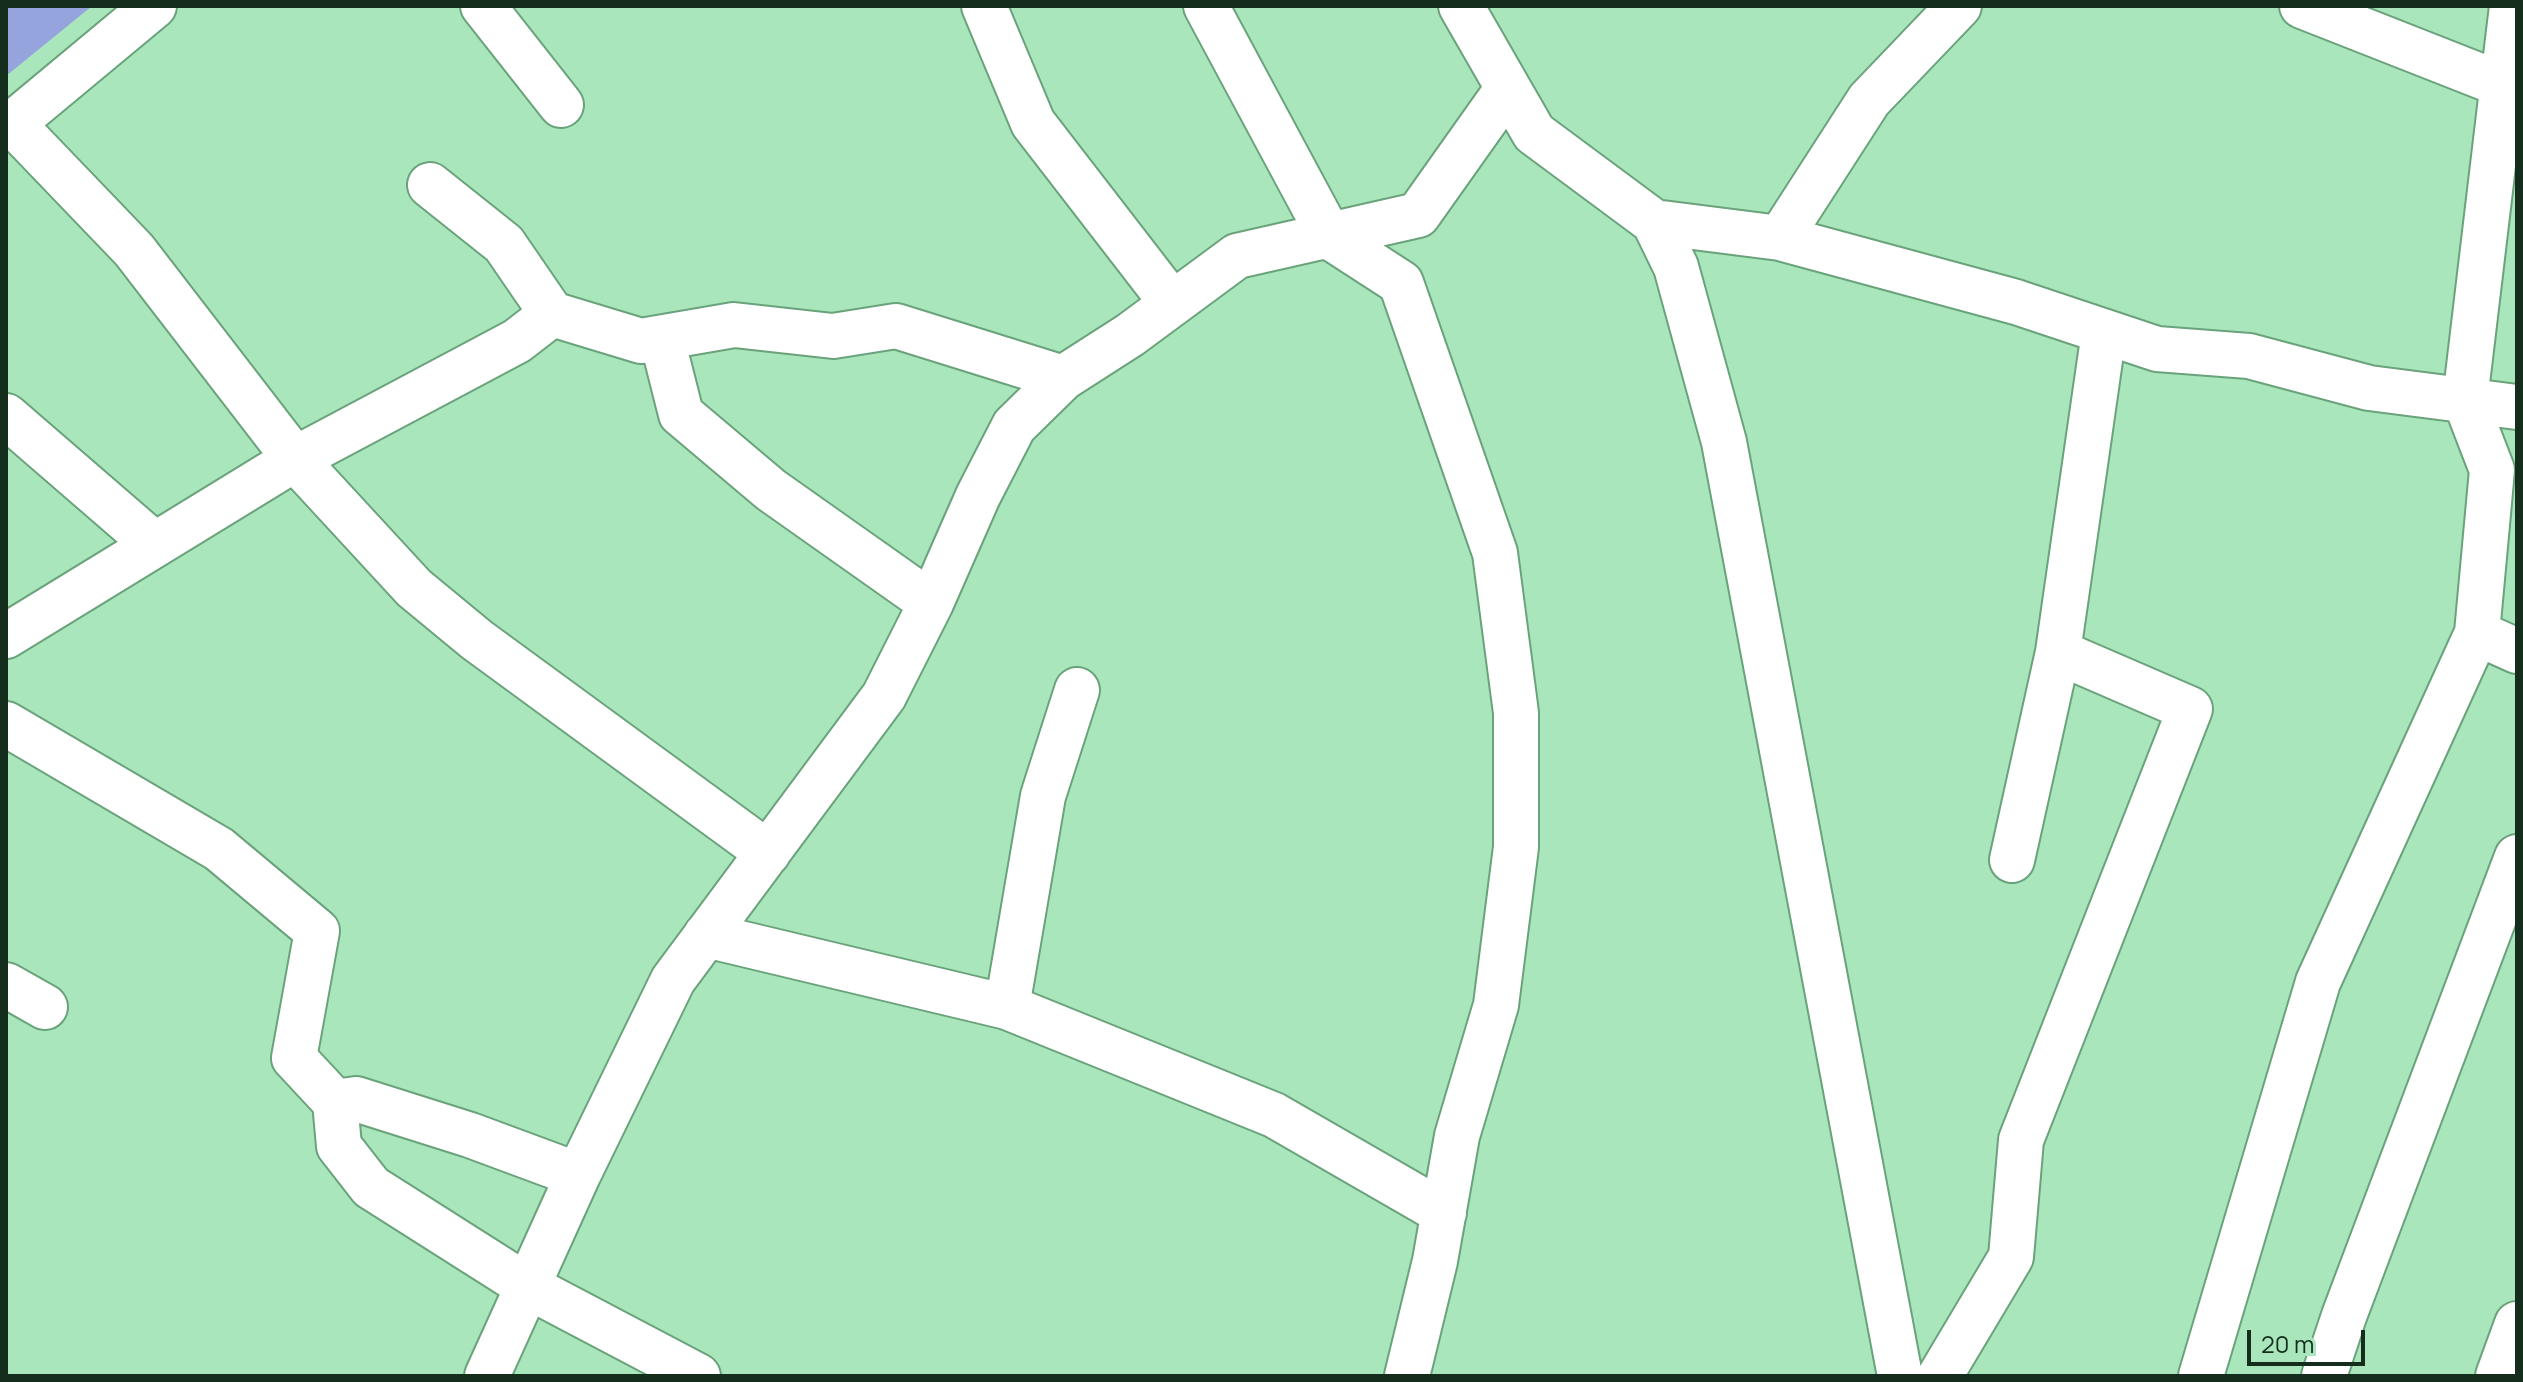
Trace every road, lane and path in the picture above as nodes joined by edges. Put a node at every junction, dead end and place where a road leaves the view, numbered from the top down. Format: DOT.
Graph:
graph roads {
  1 [pos="154,6"];
  2 [pos="483,6"];
  3 [pos="984,6"];
  4 [pos="1206,6"];
  5 [pos="1461,6"];
  6 [pos="1959,6"];
  7 [pos="2302,6"];
  8 [pos="2512,6"];
  9 [pos="2503,85"];
  10 [pos="1508,88"];
  11 [pos="561,105"];
  12 [pos="10,127"];
  13 [pos="430,185"];
  14 [pos="1654,222"];
  15 [pos="1330,237"];
  16 [pos="1780,238"];
  17 [pos="1172,303"];
  18 [pos="552,314"];
  19 [pos="2104,332"];
  20 [pos="662,339"];
  21 [pos="1063,378"];
  22 [pos="2465,400"];
  23 [pos="2517,407"];
  24 [pos="6,416"];
  25 [pos="295,459"];
  26 [pos="154,544"];
  27 [pos="931,603"];
  28 [pos="2477,633"];
  29 [pos="6,636"];
  30 [pos="2517,651"];
  31 [pos="2058,652"];
  32 [pos="1077,690"];
  33 [pos="6,724"];
  34 [pos="768,853"];
  35 [pos="2517,857"];
  36 [pos="2012,860"];
  37 [pos="706,935"];
  38 [pos="6,985"];
  39 [pos="45,1007"];
  40 [pos="1007,1007"];
  41 [pos="335,1102"];
  42 [pos="578,1175"];
  43 [pos="1444,1213"];
  44 [pos="527,1286"];
  45 [pos="2517,1324"];
  46 [pos="487,1376"];
  47 [pos="698,1376"];
  48 [pos="1407,1376"];
  49 [pos="1900,1376"];
  50 [pos="1940,1376"];
  51 [pos="2201,1376"];
  52 [pos="2324,1376"];
  53 [pos="2498,1376"];
  1 -- 12 [label="street"];
  2 -- 11 [label="street"];
  3 -- 17 [label="street"];
  4 -- 15 [label="street"];
  5 -- 10 [label="street"];
  6 -- 16 [label="street"];
  7 -- 9 [label="street"];
  8 -- 9 [label="street"];
  9 -- 22 [label="street"];
  10 -- 14 [label="street"];
  10 -- 15 [label="street"];
  12 -- 25 [label="street"];
  13 -- 18 [label="street"];
  14 -- 16 [label="street"];
  14 -- 49 [label="street"];
  15 -- 17 [label="street"];
  15 -- 43 [label="street"];
  16 -- 19 [label="street"];
  17 -- 21 [label="street"];
  18 -- 20 [label="street"];
  18 -- 25 [label="street"];
  19 -- 22 [label="street"];
  19 -- 31 [label="street"];
  20 -- 21 [label="street"];
  20 -- 27 [label="street"];
  21 -- 27 [label="street"];
  22 -- 23 [label="street"];
  22 -- 28 [label="street"];
  24 -- 26 [label="street"];
  25 -- 26 [label="street"];
  25 -- 34 [label="street"];
  26 -- 29 [label="street"];
  27 -- 34 [label="street"];
  28 -- 30 [label="street"];
  28 -- 51 [label="street"];
  31 -- 36 [label="street"];
  31 -- 50 [label="street"];
  32 -- 40 [label="street"];
  33 -- 41 [label="street"];
  34 -- 37 [label="street"];
  35 -- 52 [label="street"];
  37 -- 40 [label="street"];
  37 -- 42 [label="street"];
  38 -- 39 [label="street"];
  40 -- 43 [label="street"];
  41 -- 42 [label="street"];
  41 -- 44 [label="street"];
  42 -- 44 [label="street"];
  43 -- 48 [label="street"];
  44 -- 46 [label="street"];
  44 -- 47 [label="street"];
  45 -- 53 [label="street"];
}
